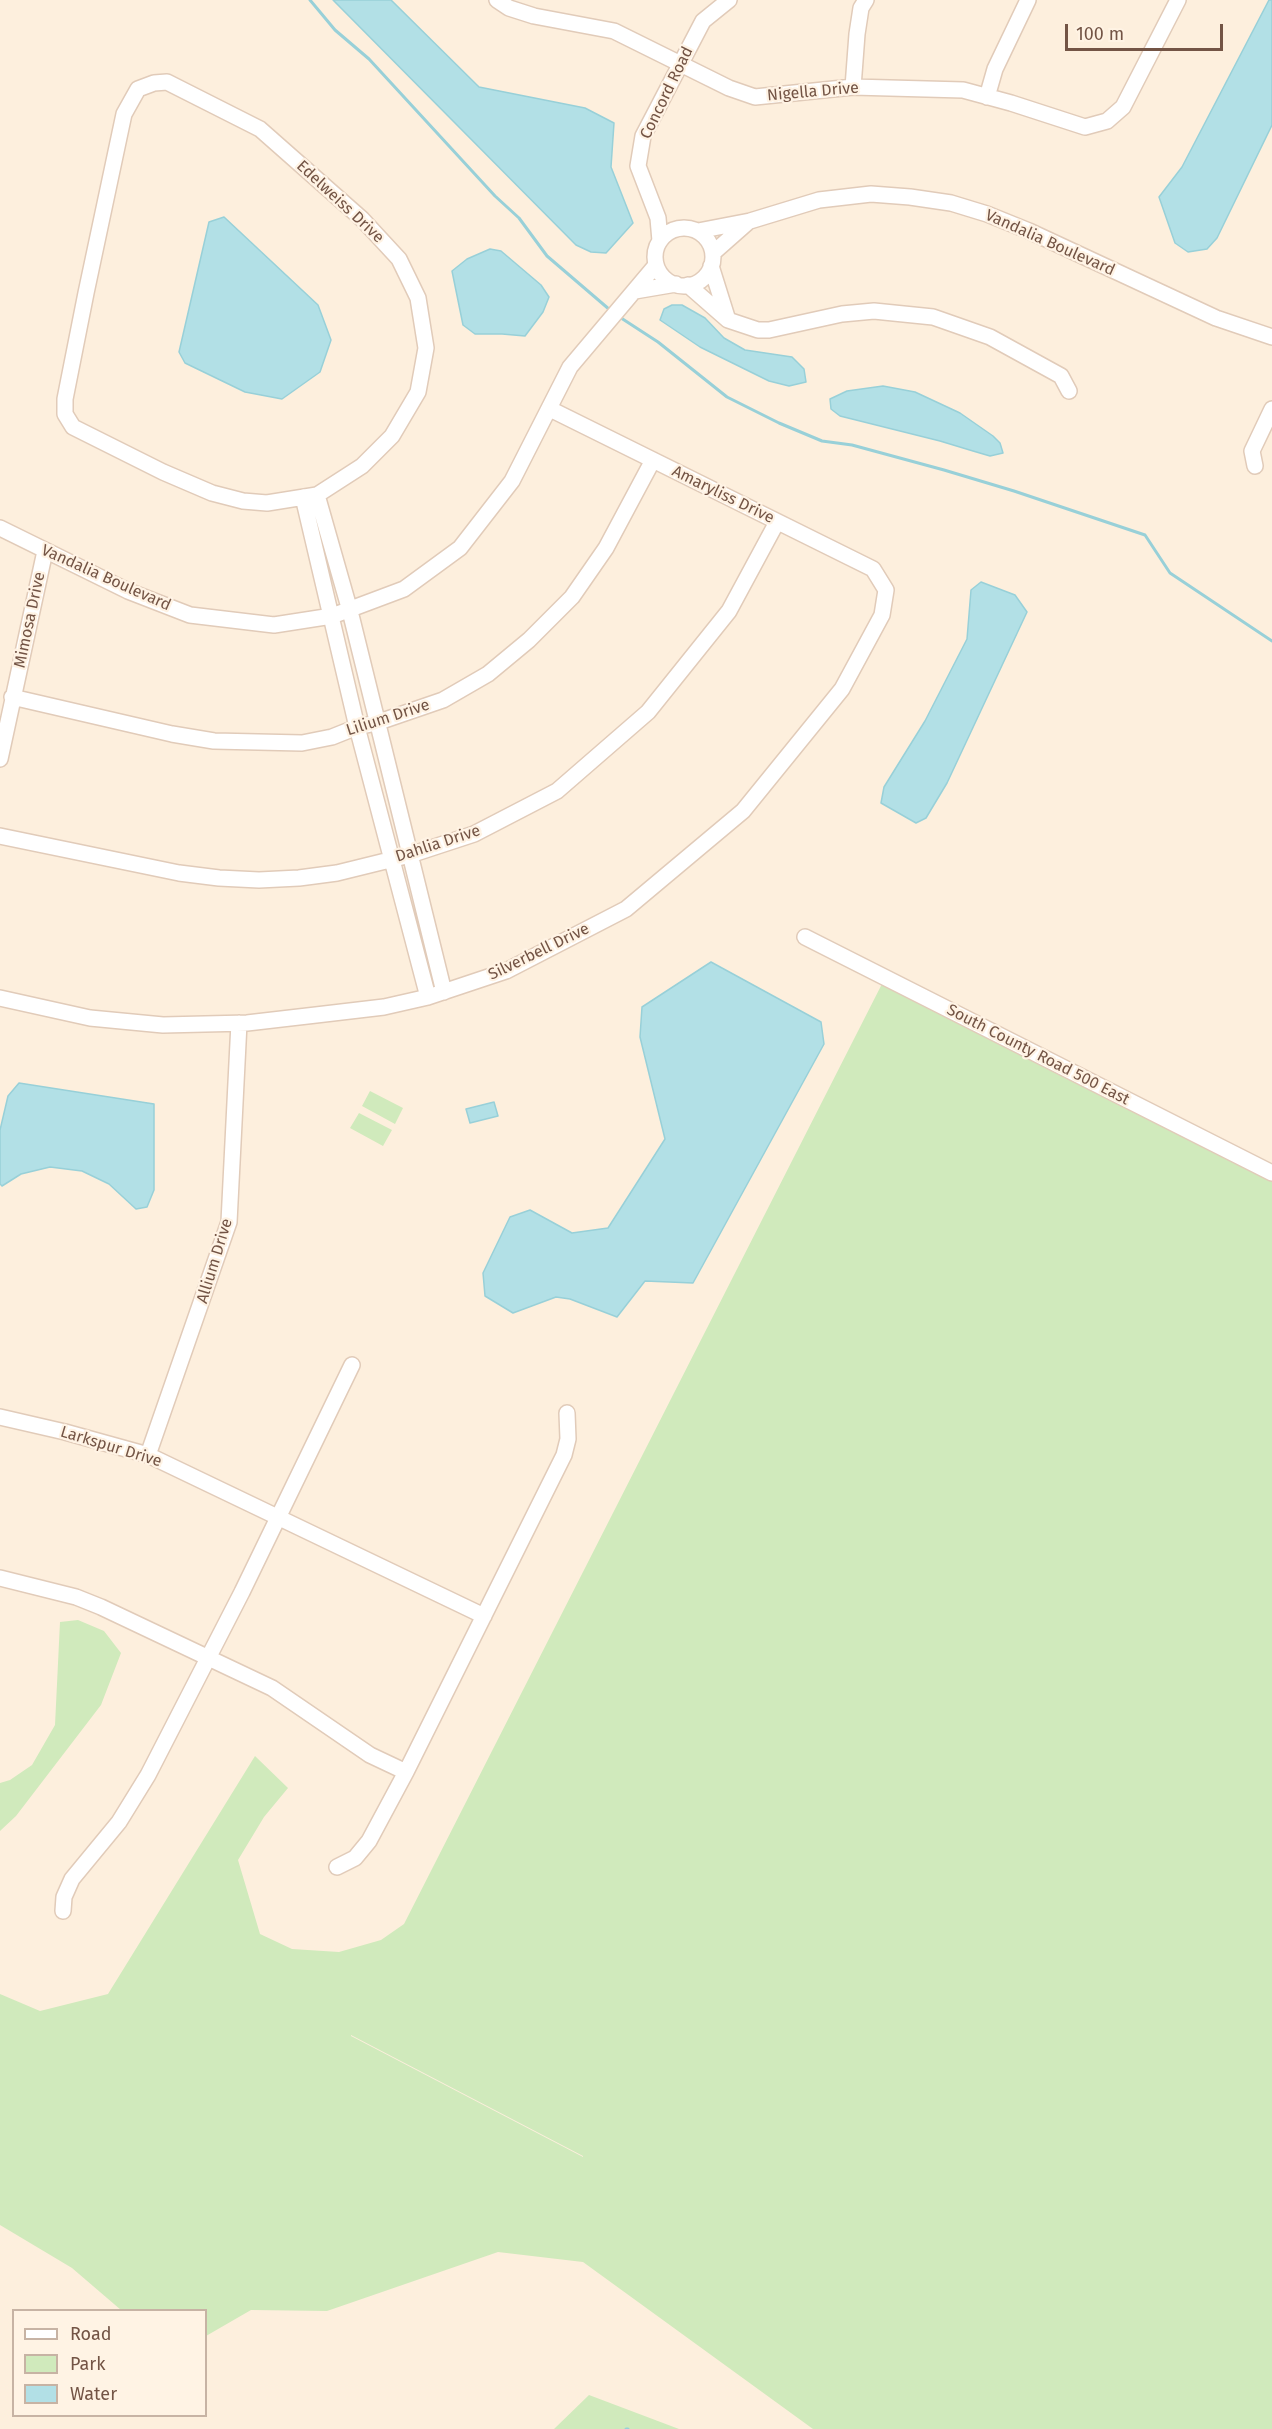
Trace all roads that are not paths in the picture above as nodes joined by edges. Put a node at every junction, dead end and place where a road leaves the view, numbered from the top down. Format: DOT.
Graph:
graph roads {
  1 [pos="497,0"];
  2 [pos="729,0"];
  3 [pos="866,0"];
  4 [pos="1028,0"];
  5 [pos="1178,0"];
  6 [pos="680,65"];
  7 [pos="853,87"];
  8 [pos="987,97"];
  9 [pos="650,199"];
  10 [pos="750,221"];
  11 [pos="679,228"];
  12 [pos="698,231"];
  13 [pos="660,241"];
  14 [pos="712,259"];
  15 [pos="656,265"];
  16 [pos="682,285"];
  17 [pos="634,291"];
  18 [pos="728,320"];
  19 [pos="1272,337"];
  20 [pos="1069,391"];
  21 [pos="550,409"];
  22 [pos="1272,410"];
  23 [pos="653,460"];
  24 [pos="1255,466"];
  25 [pos="310,496"];
  26 [pos="777,522"];
  27 [pos="0,528"];
  28 [pos="45,551"];
  29 [pos="886,590"];
  30 [pos="350,611"];
  31 [pos="332,616"];
  32 [pos="12,697"];
  33 [pos="376,723"];
  34 [pos="357,727"];
  35 [pos="0,759"];
  36 [pos="0,836"];
  37 [pos="410,855"];
  38 [pos="393,858"];
  39 [pos="805,937"];
  40 [pos="444,992"];
  41 [pos="428,997"];
  42 [pos="0,998"];
  43 [pos="239,1023"];
  44 [pos="1272,1173"];
  45 [pos="352,1365"];
  46 [pos="567,1413"];
  47 [pos="0,1417"];
  48 [pos="148,1455"];
  49 [pos="279,1516"];
  50 [pos="0,1578"];
  51 [pos="484,1616"];
  52 [pos="208,1658"];
  53 [pos="406,1772"];
  54 [pos="337,1867"];
  55 [pos="63,1911"];
  1 -- 6 [label="street, Nigella Drive"];
  2 -- 6 [label="street, Concord Road"];
  3 -- 7 [label="street"];
  4 -- 8 [label="street"];
  5 -- 8 [label="street, Nigella Drive"];
  6 -- 7 [label="street, Nigella Drive"];
  6 -- 9 [label="street, Concord Road"];
  7 -- 8 [label="street, Nigella Drive"];
  9 -- 11 [label="street, Concord Road"];
  9 -- 13 [label="street, Concord Road"];
  10 -- 12 [label="street, Vandalia Boulevard"];
  10 -- 14 [label="street, Vandalia Boulevard"];
  10 -- 19 [label="street, Vandalia Boulevard"];
  11 -- 12 [label="street"];
  11 -- 13 [label="street"];
  12 -- 14 [label="street"];
  13 -- 15 [label="street"];
  14 -- 16 [label="street"];
  14 -- 18 [label="street"];
  15 -- 16 [label="street"];
  15 -- 17 [label="street, Vandalia Boulevard"];
  16 -- 17 [label="street"];
  16 -- 18 [label="street"];
  17 -- 21 [label="street, Vandalia Boulevard"];
  18 -- 20 [label="street"];
  21 -- 23 [label="street, Amaryliss Drive"];
  21 -- 30 [label="street, Vandalia Boulevard"];
  22 -- 24 [label="street"];
  23 -- 26 [label="street, Amaryliss Drive"];
  23 -- 33 [label="street, Lilium Drive"];
  25 -- 25 [label="street, Edelweiss Drive"];
  25 -- 30 [label="street"];
  25 -- 31 [label="street"];
  26 -- 29 [label="street, Amaryliss Drive"];
  26 -- 37 [label="street, Dahlia Drive"];
  27 -- 28 [label="street, Vandalia Boulevard"];
  28 -- 31 [label="street, Vandalia Boulevard"];
  28 -- 32 [label="street, Mimosa Drive"];
  29 -- 40 [label="street, Silverbell Drive"];
  30 -- 31 [label="street, Vandalia Boulevard"];
  30 -- 33 [label="street"];
  31 -- 34 [label="street"];
  32 -- 34 [label="street, Lilium Drive"];
  32 -- 35 [label="street, Mimosa Drive"];
  33 -- 34 [label="street, Lilium Drive"];
  33 -- 37 [label="street"];
  34 -- 38 [label="street"];
  36 -- 38 [label="street, Dahlia Drive"];
  37 -- 38 [label="street, Dahlia Drive"];
  37 -- 40 [label="street"];
  38 -- 41 [label="street"];
  39 -- 44 [label="street, South County Road 500 East"];
  40 -- 41 [label="street, Silverbell Drive"];
  41 -- 43 [label="street, Silverbell Drive"];
  42 -- 43 [label="street, Silverbell Drive"];
  43 -- 48 [label="street, Allium Drive"];
  45 -- 49 [label="street"];
  46 -- 51 [label="street"];
  47 -- 48 [label="street, Larkspur Drive"];
  48 -- 49 [label="street, Larkspur Drive"];
  49 -- 51 [label="street, Larkspur Drive"];
  49 -- 52 [label="street"];
  50 -- 52 [label="street"];
  51 -- 53 [label="street"];
  52 -- 53 [label="street"];
  52 -- 55 [label="street"];
  53 -- 54 [label="street"];
}
